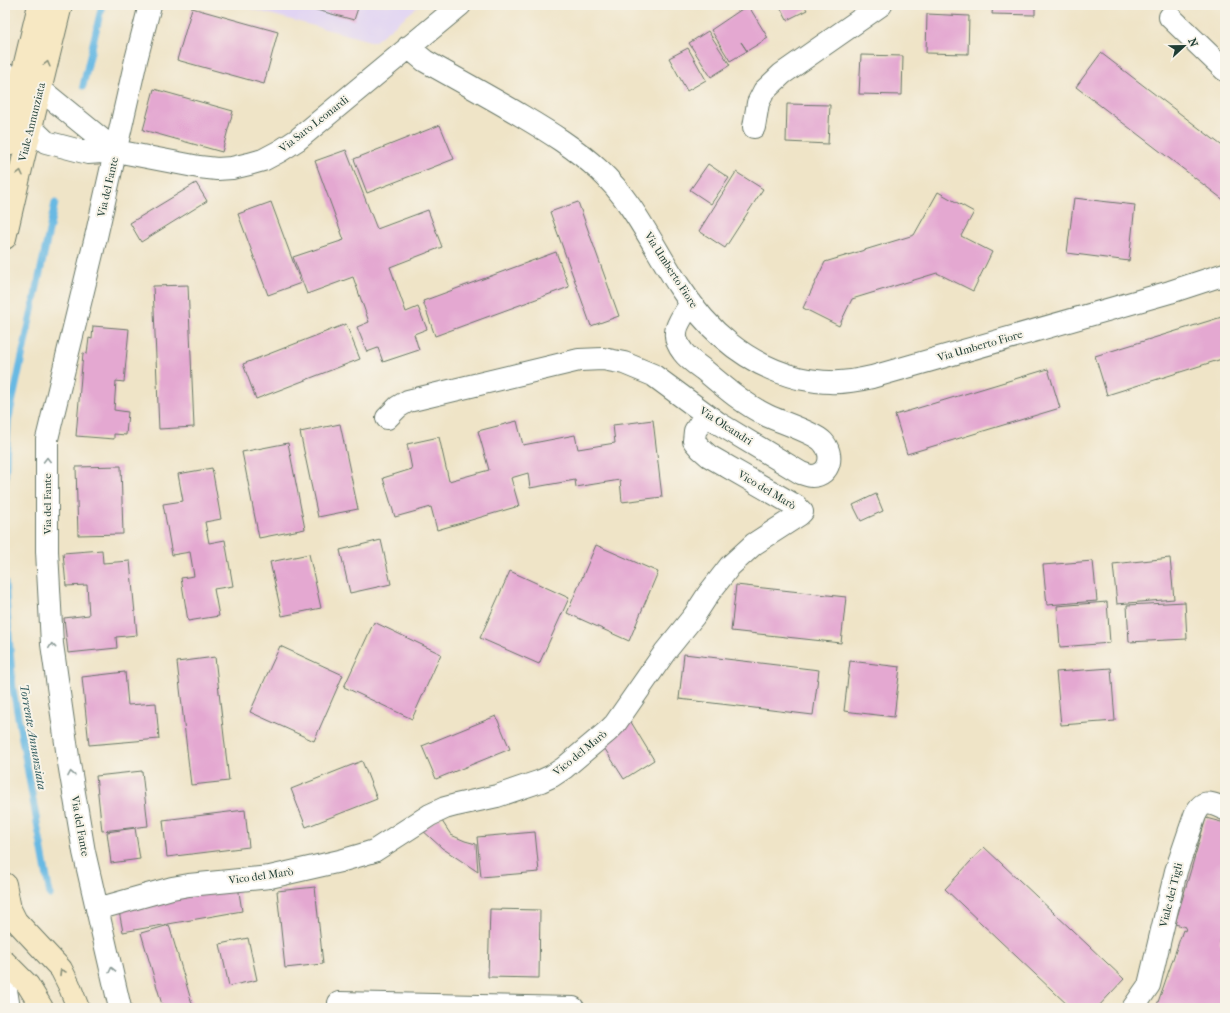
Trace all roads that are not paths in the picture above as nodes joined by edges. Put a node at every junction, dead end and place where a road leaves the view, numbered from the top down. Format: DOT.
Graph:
graph roads {
  1 [pos="39,5"];
  2 [pos="61,5"];
  3 [pos="150,5"];
  4 [pos="460,5"];
  5 [pos="881,5"];
  6 [pos="1170,17"];
  7 [pos="408,47"];
  8 [pos="1225,70"];
  9 [pos="13,77"];
  10 [pos="40,89"];
  11 [pos="9,106"];
  12 [pos="754,127"];
  13 [pos="31,129"];
  14 [pos="5,146"];
  15 [pos="116,151"];
  16 [pos="5,238"];
  17 [pos="1225,274"];
  18 [pos="691,303"];
  19 [pos="706,414"];
  20 [pos="387,418"];
  21 [pos="1225,809"];
  22 [pos="5,884"];
  23 [pos="98,909"];
  24 [pos="49,955"];
  25 [pos="6,963"];
  26 [pos="28,985"];
  27 [pos="339,1005"];
  28 [pos="405,1006"];
  29 [pos="480,1007"];
  30 [pos="14,1008"];
  31 [pos="42,1008"];
  32 [pos="78,1008"];
  33 [pos="120,1008"];
  34 [pos="551,1008"];
  35 [pos="573,1008"];
  36 [pos="1133,1008"];
  1 -- 9 [label="main road, Viale Annunziata"];
  10 -- 2 [label="main road, Viale Annunziata, one-way"];
  3 -- 15 [label="street, Via del Fante"];
  4 -- 7 [label="street, Via Saro Leonardi"];
  5 -- 12 [label="street"];
  6 -- 8 [label="street"];
  7 -- 15 [label="street, Via Saro Leonardi"];
  7 -- 18 [label="street, Via Umberto Fiore"];
  9 -- 10 [label="street"];
  9 -- 11 [label="main road, Viale Annunziata"];
  10 -- 13 [label="main road, Viale Annunziata"];
  10 -- 15 [label="street"];
  11 -- 13 [label="street"];
  11 -- 14 [label="main road, Viale Annunziata"];
  13 -- 15 [label="street"];
  16 -- 13 [label="main road, Viale Annunziata, one-way"];
  23 -- 15 [label="street, Via del Fante, one-way"];
  17 -- 18 [label="street, Via Umberto Fiore"];
  18 -- 19 [label="street, Via Oleandri"];
  19 -- 20 [label="street, Via Oleandri"];
  19 -- 23 [label="street, Vico del Marò"];
  21 -- 36 [label="street, Viale dei Tigli"];
  22 -- 24 [label="main road"];
  33 -- 23 [label="street, Via del Fante, one-way"];
  24 -- 26 [label="main road"];
  32 -- 24 [label="main road, one-way"];
  25 -- 26 [label="main road"];
  25 -- 30 [label="lane"];
  26 -- 31 [label="main road"];
  27 -- 28 [label="street"];
  28 -- 29 [label="street"];
  29 -- 34 [label="street"];
  34 -- 35 [label="street"];
}
